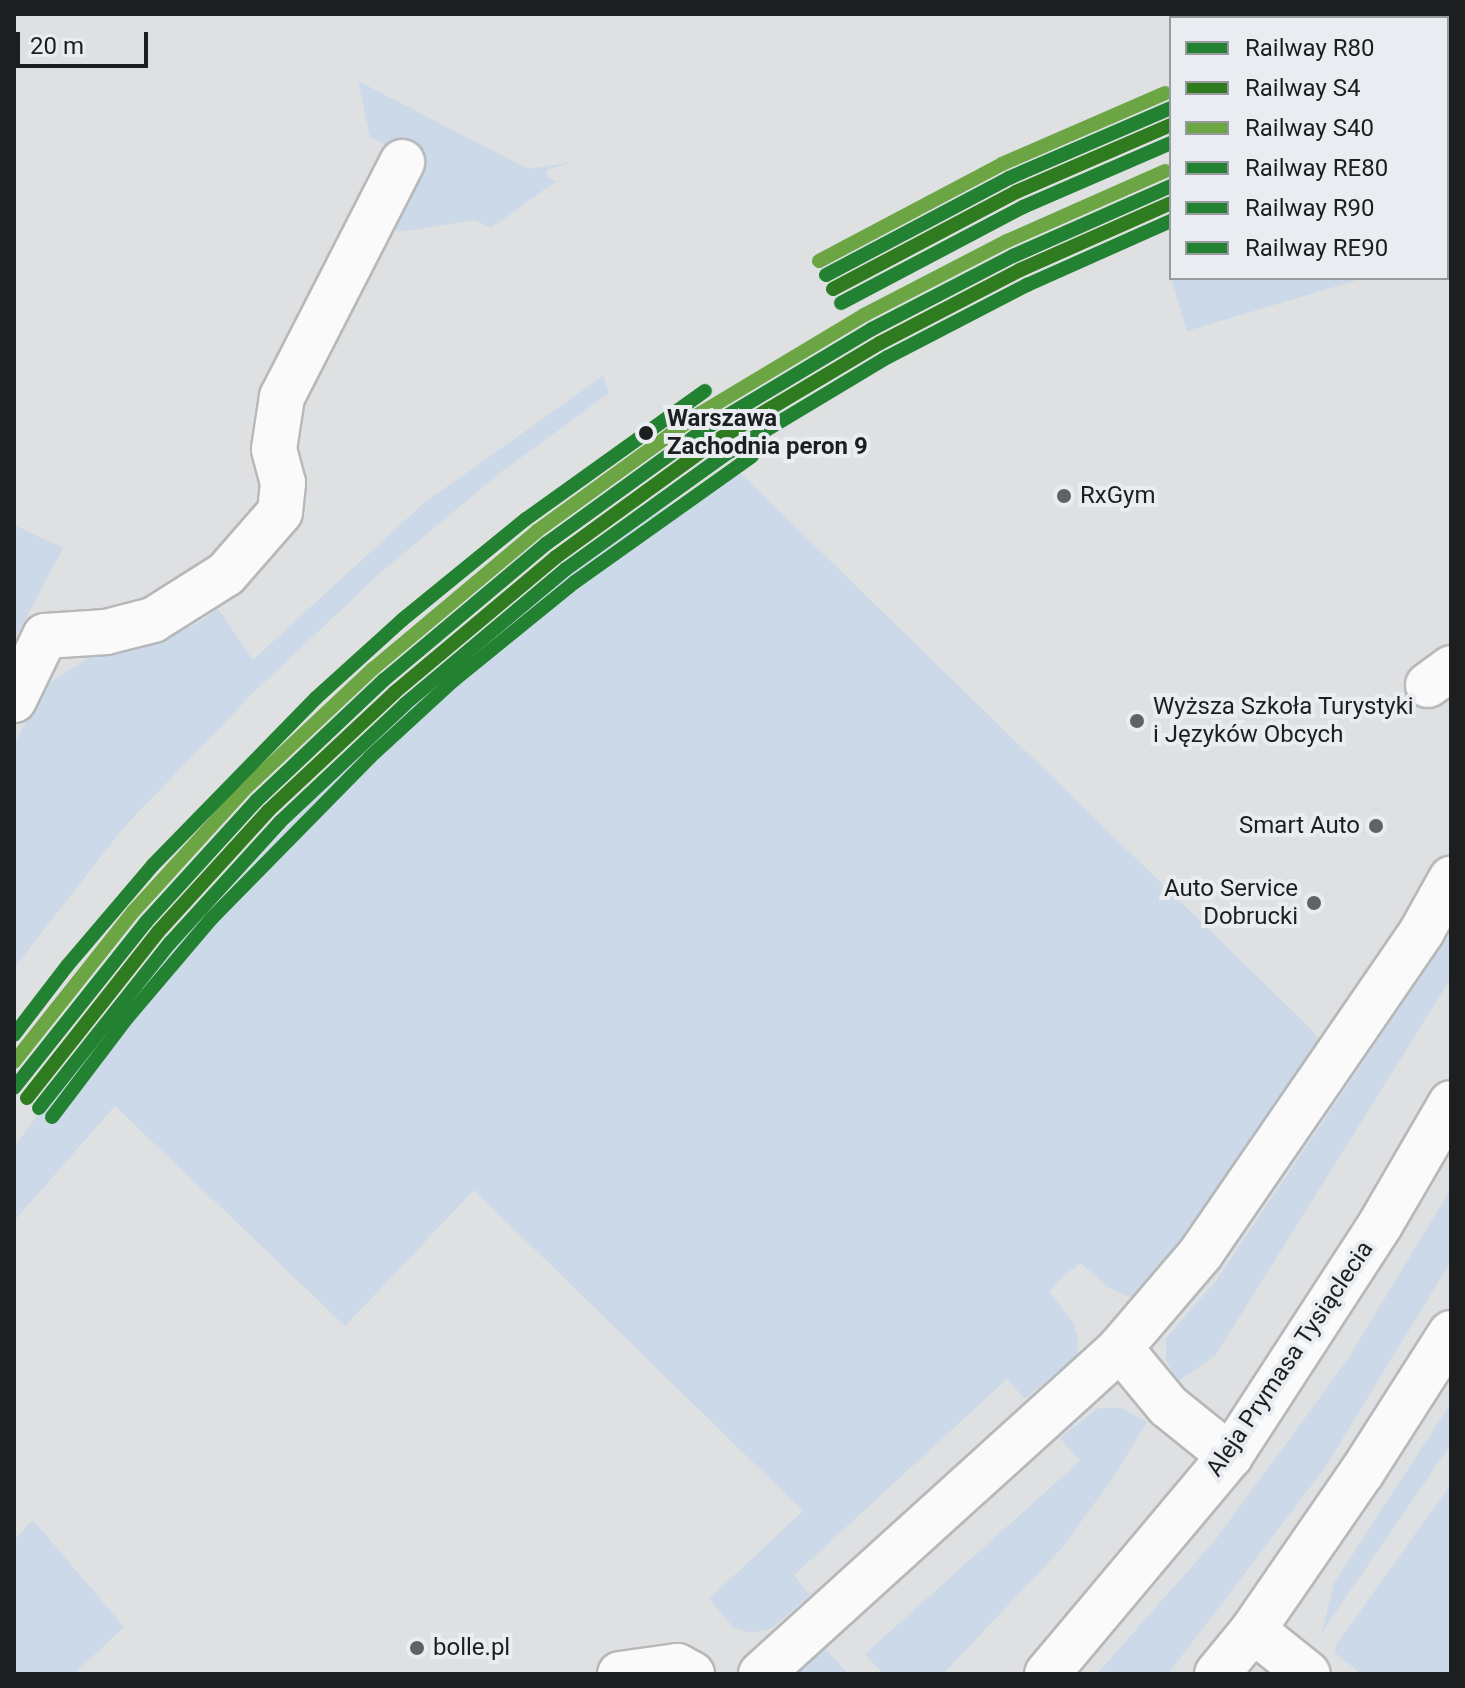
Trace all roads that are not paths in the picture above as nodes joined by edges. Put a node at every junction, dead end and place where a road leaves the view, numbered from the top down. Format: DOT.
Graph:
graph roads {
  1 [pos="402,162"];
  2 [pos="14,700"];
  3 [pos="1451,879"];
  4 [pos="1451,1103"];
  5 [pos="1451,1333"];
  6 [pos="1120,1348"];
  7 [pos="1230,1456"];
  8 [pos="1253,1630"];
  9 [pos="620,1674"];
  10 [pos="692,1674"];
  11 [pos="761,1674"];
  12 [pos="1047,1674"];
  13 [pos="1217,1674"];
  14 [pos="1308,1674"];
  1 -- 2 [label="main road"];
  3 -- 6 [label="main road"];
  4 -- 7 [label="main road, Aleja Prymasa Tysiąclecia"];
  5 -- 8 [label="main road"];
  6 -- 7 [label="main road"];
  6 -- 11 [label="main road"];
  7 -- 12 [label="main road, Aleja Prymasa Tysiąclecia"];
  8 -- 13 [label="main road"];
  8 -- 14 [label="main road"];
  9 -- 10 [label="main road"];
}
